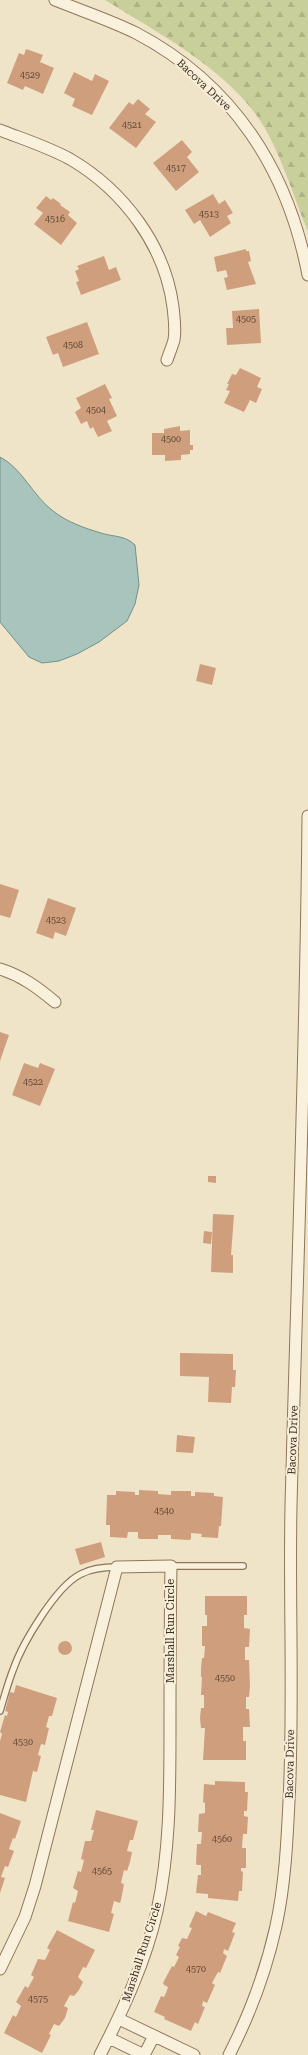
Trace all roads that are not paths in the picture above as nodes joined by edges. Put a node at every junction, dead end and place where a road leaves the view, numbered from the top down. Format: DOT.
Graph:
graph roads {
  1 [pos="54,0"];
  2 [pos="0,130"];
  3 [pos="308,275"];
  4 [pos="167,360"];
  5 [pos="308,816"];
  6 [pos="0,969"];
  7 [pos="55,1002"];
  8 [pos="171,1566"];
  9 [pos="243,1566"];
  10 [pos="117,1567"];
  11 [pos="0,1711"];
  12 [pos="2,1962"];
  13 [pos="119,2019"];
  14 [pos="154,2036"];
  15 [pos="109,2038"];
  16 [pos="100,2055"];
  17 [pos="144,2055"];
  18 [pos="194,2055"];
  19 [pos="229,2055"];
  1 -- 3 [label="street, Bacova Drive"];
  2 -- 4 [label="street"];
  5 -- 19 [label="street, Bacova Drive"];
  6 -- 7 [label="street"];
  8 -- 9 [label="lane"];
  8 -- 10 [label="street, Marshall Run Circle"];
  8 -- 13 [label="street, Marshall Run Circle"];
  10 -- 11 [label="lane"];
  10 -- 12 [label="street"];
  13 -- 14 [label="street"];
  13 -- 15 [label="street, Marshall Run Circle"];
  14 -- 17 [label="street"];
  14 -- 18 [label="street"];
  15 -- 16 [label="street, Marshall Run Circle"];
  15 -- 17 [label="street"];
}
